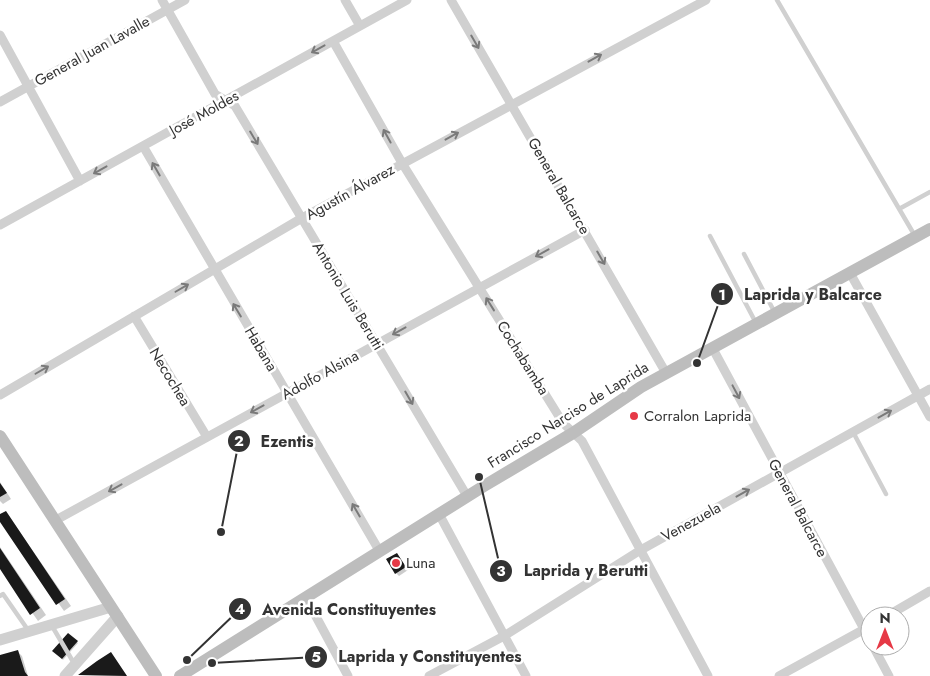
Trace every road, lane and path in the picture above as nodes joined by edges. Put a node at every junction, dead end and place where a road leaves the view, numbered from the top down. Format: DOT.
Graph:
graph roads {
  1 [pos="162,0"];
  2 [pos="185,0"];
  3 [pos="345,0"];
  4 [pos="407,0"];
  5 [pos="451,0"];
  6 [pos="706,0"];
  7 [pos="780,1"];
  8 [pos="684,4"];
  9 [pos="167,10"];
  10 [pos="360,26"];
  11 [pos="0,35"];
  12 [pos="333,41"];
  13 [pos="28,87"];
  14 [pos="225,100"];
  15 [pos="0,102"];
  16 [pos="511,104"];
  17 [pos="142,146"];
  18 [pos="402,163"];
  19 [pos="80,181"];
  20 [pos="930,192"];
  21 [pos="899,209"];
  22 [pos="302,218"];
  23 [pos="0,225"];
  24 [pos="930,229"];
  25 [pos="585,230"];
  26 [pos="710,236"];
  27 [pos="915,237"];
  28 [pos="744,254"];
  29 [pos="214,270"];
  30 [pos="850,273"];
  31 [pos="479,288"];
  32 [pos="776,314"];
  33 [pos="134,316"];
  34 [pos="756,325"];
  35 [pos="377,344"];
  36 [pos="713,349"];
  37 [pos="666,373"];
  38 [pos="930,389"];
  39 [pos="287,393"];
  40 [pos="0,395"];
  41 [pos="918,396"];
  42 [pos="930,417"];
  43 [pos="573,432"];
  44 [pos="853,432"];
  45 [pos="0,436"];
  46 [pos="207,437"];
  47 [pos="780,473"];
  48 [pos="886,494"];
  49 [pos="467,496"];
  50 [pos="439,514"];
  51 [pos="56,520"];
  52 [pos="639,551"];
  53 [pos="380,552"];
  54 [pos="930,591"];
  55 [pos="0,596"];
  56 [pos="306,598"];
  57 [pos="904,606"];
  58 [pos="115,611"];
  59 [pos="860,616"];
  60 [pos="51,625"];
  61 [pos="29,631"];
  62 [pos="860,632"];
  63 [pos="504,636"];
  64 [pos="0,640"];
  65 [pos="879,656"];
  66 [pos="75,665"];
  67 [pos="65,676"];
  68 [pos="156,676"];
  69 [pos="180,676"];
  70 [pos="348,676"];
  71 [pos="429,676"];
  72 [pos="526,676"];
  73 [pos="708,676"];
  74 [pos="779,676"];
  75 [pos="890,676"];
  1 -- 9 [label="street, Antonio Luis Berutti"];
  2 -- 9 [label="street, General Juan Lavalle"];
  3 -- 10 [label="street"];
  4 -- 10 [label="street, José Moldes"];
  5 -- 16 [label="street, General Balcarce, one-way"];
  6 -- 8 [label="street, Agustín Álvarez"];
  7 -- 21 [label="lane"];
  16 -- 8 [label="street, Agustín Álvarez, one-way"];
  9 -- 13 [label="street, General Juan Lavalle"];
  9 -- 14 [label="street, Antonio Luis Berutti"];
  10 -- 12 [label="street, José Moldes"];
  11 -- 13 [label="street"];
  12 -- 14 [label="street, José Moldes, one-way"];
  18 -- 12 [label="street, Cochabamba, one-way"];
  13 -- 15 [label="street, General Juan Lavalle"];
  13 -- 19 [label="street"];
  14 -- 17 [label="street, José Moldes"];
  14 -- 22 [label="street, Antonio Luis Berutti, one-way"];
  18 -- 16 [label="street, Agustín Álvarez, one-way"];
  16 -- 25 [label="street, General Balcarce"];
  17 -- 19 [label="street, José Moldes, one-way"];
  29 -- 17 [label="street, Habana, one-way"];
  18 -- 22 [label="street, Agustín Álvarez"];
  18 -- 31 [label="street, Cochabamba"];
  19 -- 23 [label="street, José Moldes"];
  20 -- 21 [label="lane"];
  21 -- 27 [label="lane"];
  22 -- 29 [label="street, Agustín Álvarez"];
  22 -- 35 [label="street, Antonio Luis Berutti"];
  24 -- 27 [label="main road, Francisco Narciso de Laprida"];
  25 -- 31 [label="street, Adolfo Alsina, one-way"];
  25 -- 37 [label="street, General Balcarce, one-way"];
  26 -- 34 [label="lane"];
  27 -- 30 [label="main road, Francisco Narciso de Laprida"];
  28 -- 32 [label="lane"];
  33 -- 29 [label="street, Agustín Álvarez, one-way"];
  39 -- 29 [label="street, Habana, one-way"];
  30 -- 32 [label="main road, Francisco Narciso de Laprida"];
  30 -- 41 [label="street"];
  31 -- 35 [label="street, Adolfo Alsina, one-way"];
  43 -- 31 [label="street, Cochabamba, one-way"];
  32 -- 34 [label="main road, Francisco Narciso de Laprida"];
  40 -- 33 [label="street, Agustín Álvarez, one-way"];
  33 -- 46 [label="street, Necochea"];
  34 -- 36 [label="main road, Francisco Narciso de Laprida"];
  35 -- 39 [label="street, Adolfo Alsina"];
  35 -- 49 [label="street, Antonio Luis Berutti, one-way"];
  36 -- 37 [label="main road, Francisco Narciso de Laprida"];
  36 -- 47 [label="street, General Balcarce, one-way"];
  37 -- 43 [label="main road, Francisco Narciso de Laprida"];
  38 -- 41 [label="street, Venezuela"];
  39 -- 46 [label="street, Adolfo Alsina, one-way"];
  53 -- 39 [label="street, Habana, one-way"];
  41 -- 42 [label="street"];
  44 -- 41 [label="street, Venezuela, one-way"];
  43 -- 49 [label="main road, Francisco Narciso de Laprida"];
  43 -- 52 [label="street, Cochabamba"];
  44 -- 47 [label="street, Venezuela"];
  44 -- 48 [label="lane"];
  45 -- 51 [label="main road"];
  46 -- 51 [label="street, Adolfo Alsina, one-way"];
  52 -- 47 [label="street, Venezuela, one-way"];
  47 -- 59 [label="street, General Balcarce"];
  49 -- 50 [label="main road, Francisco Narciso de Laprida"];
  50 -- 53 [label="main road, Francisco Narciso de Laprida"];
  50 -- 63 [label="street"];
  51 -- 58 [label="main road"];
  52 -- 63 [label="street, Venezuela"];
  52 -- 73 [label="street, Cochabamba"];
  53 -- 56 [label="main road, Francisco Narciso de Laprida"];
  54 -- 57 [label="street"];
  55 -- 61 [label="lane"];
  56 -- 69 [label="main road, Francisco Narciso de Laprida"];
  56 -- 70 [label="street"];
  58 -- 60 [label="street"];
  58 -- 66 [label="street"];
  58 -- 68 [label="main road"];
  60 -- 61 [label="street"];
  60 -- 66 [label="lane"];
  61 -- 64 [label="street"];
  62 -- 74 [label="street"];
  63 -- 71 [label="street, Venezuela"];
  63 -- 72 [label="street"];
  65 -- 75 [label="street"];
  66 -- 67 [label="street"];
}
